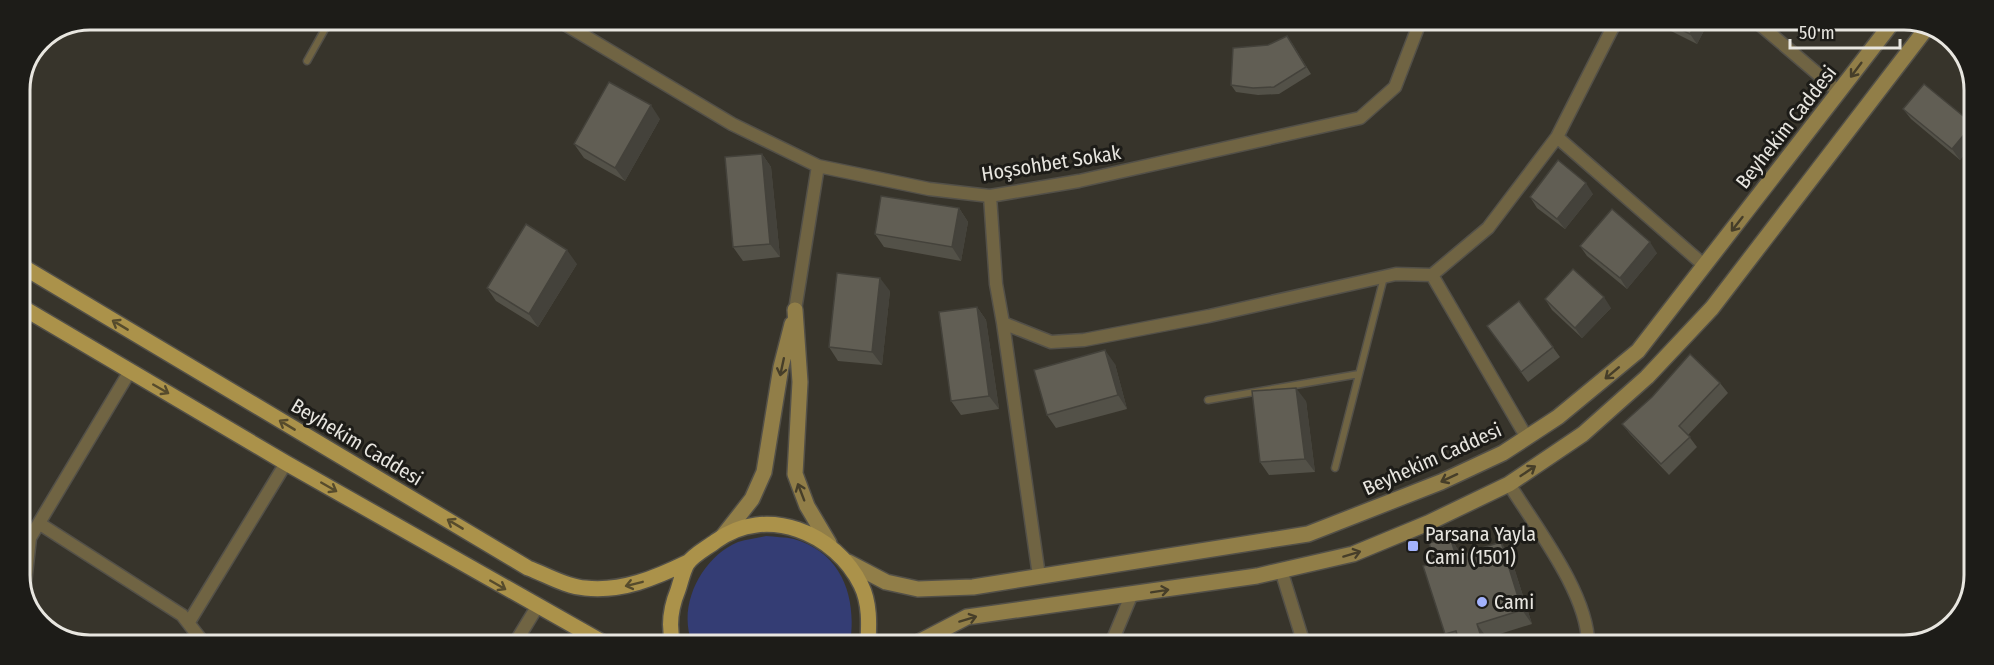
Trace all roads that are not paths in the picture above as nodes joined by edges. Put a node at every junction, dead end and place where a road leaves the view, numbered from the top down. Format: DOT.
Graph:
graph roads {
  1 [pos="324,30"];
  2 [pos="575,30"];
  3 [pos="1417,30"];
  4 [pos="1611,30"];
  5 [pos="1766,30"];
  6 [pos="1887,30"];
  7 [pos="1923,33"];
  8 [pos="307,61"];
  9 [pos="1839,92"];
  10 [pos="1557,137"];
  11 [pos="818,166"];
  12 [pos="990,196"];
  13 [pos="1705,266"];
  14 [pos="30,271"];
  15 [pos="1432,275"];
  16 [pos="1384,277"];
  17 [pos="795,310"];
  18 [pos="30,312"];
  19 [pos="1004,323"];
  20 [pos="130,371"];
  21 [pos="1359,374"];
  22 [pos="1208,400"];
  23 [pos="1527,438"];
  24 [pos="286,463"];
  25 [pos="1335,468"];
  26 [pos="1509,484"];
  27 [pos="40,524"];
  28 [pos="30,531"];
  29 [pos="723,536"];
  30 [pos="829,543"];
  31 [pos="688,562"];
  32 [pos="848,562"];
  33 [pos="1281,570"];
  34 [pos="1039,576"];
  35 [pos="1131,596"];
  36 [pos="537,607"];
  37 [pos="189,622"];
  38 [pos="198,635"];
  39 [pos="521,635"];
  40 [pos="589,635"];
  41 [pos="670,635"];
  42 [pos="868,635"];
  43 [pos="932,635"];
  44 [pos="1116,635"];
  45 [pos="1301,635"];
  46 [pos="1588,635"];
  1 -- 8 [label="lane"];
  2 -- 11 [label="street, Hoşsohbet Sokak"];
  3 -- 12 [label="street, Hoşsohbet Sokak"];
  4 -- 10 [label="street"];
  5 -- 9 [label="street"];
  6 -- 9 [label="main road, Beyhekim Caddesi, one-way"];
  26 -- 7 [label="main road, one-way"];
  9 -- 13 [label="main road, Beyhekim Caddesi, one-way"];
  10 -- 13 [label="street"];
  10 -- 15 [label="street"];
  11 -- 12 [label="street, Hoşsohbet Sokak"];
  11 -- 17 [label="street"];
  12 -- 19 [label="street"];
  13 -- 23 [label="main road, Beyhekim Caddesi, one-way"];
  31 -- 14 [label="main road, Beyhekim Caddesi, one-way"];
  15 -- 16 [label="street"];
  15 -- 23 [label="street"];
  16 -- 19 [label="street"];
  16 -- 21 [label="lane"];
  17 -- 29 [label="main road, one-way"];
  30 -- 17 [label="main road, one-way"];
  18 -- 20 [label="main road"];
  19 -- 34 [label="street"];
  20 -- 24 [label="main road, one-way"];
  20 -- 27 [label="street"];
  21 -- 22 [label="lane"];
  21 -- 25 [label="lane"];
  23 -- 34 [label="main road, Beyhekim Caddesi, one-way"];
  24 -- 36 [label="main road, one-way"];
  24 -- 37 [label="street"];
  33 -- 26 [label="main road, one-way"];
  26 -- 46 [label="street"];
  27 -- 28 [label="street"];
  27 -- 37 [label="street"];
  29 -- 30 [label="main road, Beyhekim Caddesi"];
  29 -- 31 [label="main road, Beyhekim Caddesi"];
  30 -- 32 [label="main road, Beyhekim Caddesi"];
  31 -- 41 [label="main road"];
  32 -- 34 [label="main road, Beyhekim Caddesi"];
  32 -- 42 [label="main road, Beyhekim Caddesi"];
  35 -- 33 [label="main road, one-way"];
  33 -- 45 [label="street"];
  43 -- 35 [label="main road, one-way"];
  35 -- 44 [label="street"];
  36 -- 39 [label="street"];
  36 -- 40 [label="main road"];
  37 -- 38 [label="street"];
}
